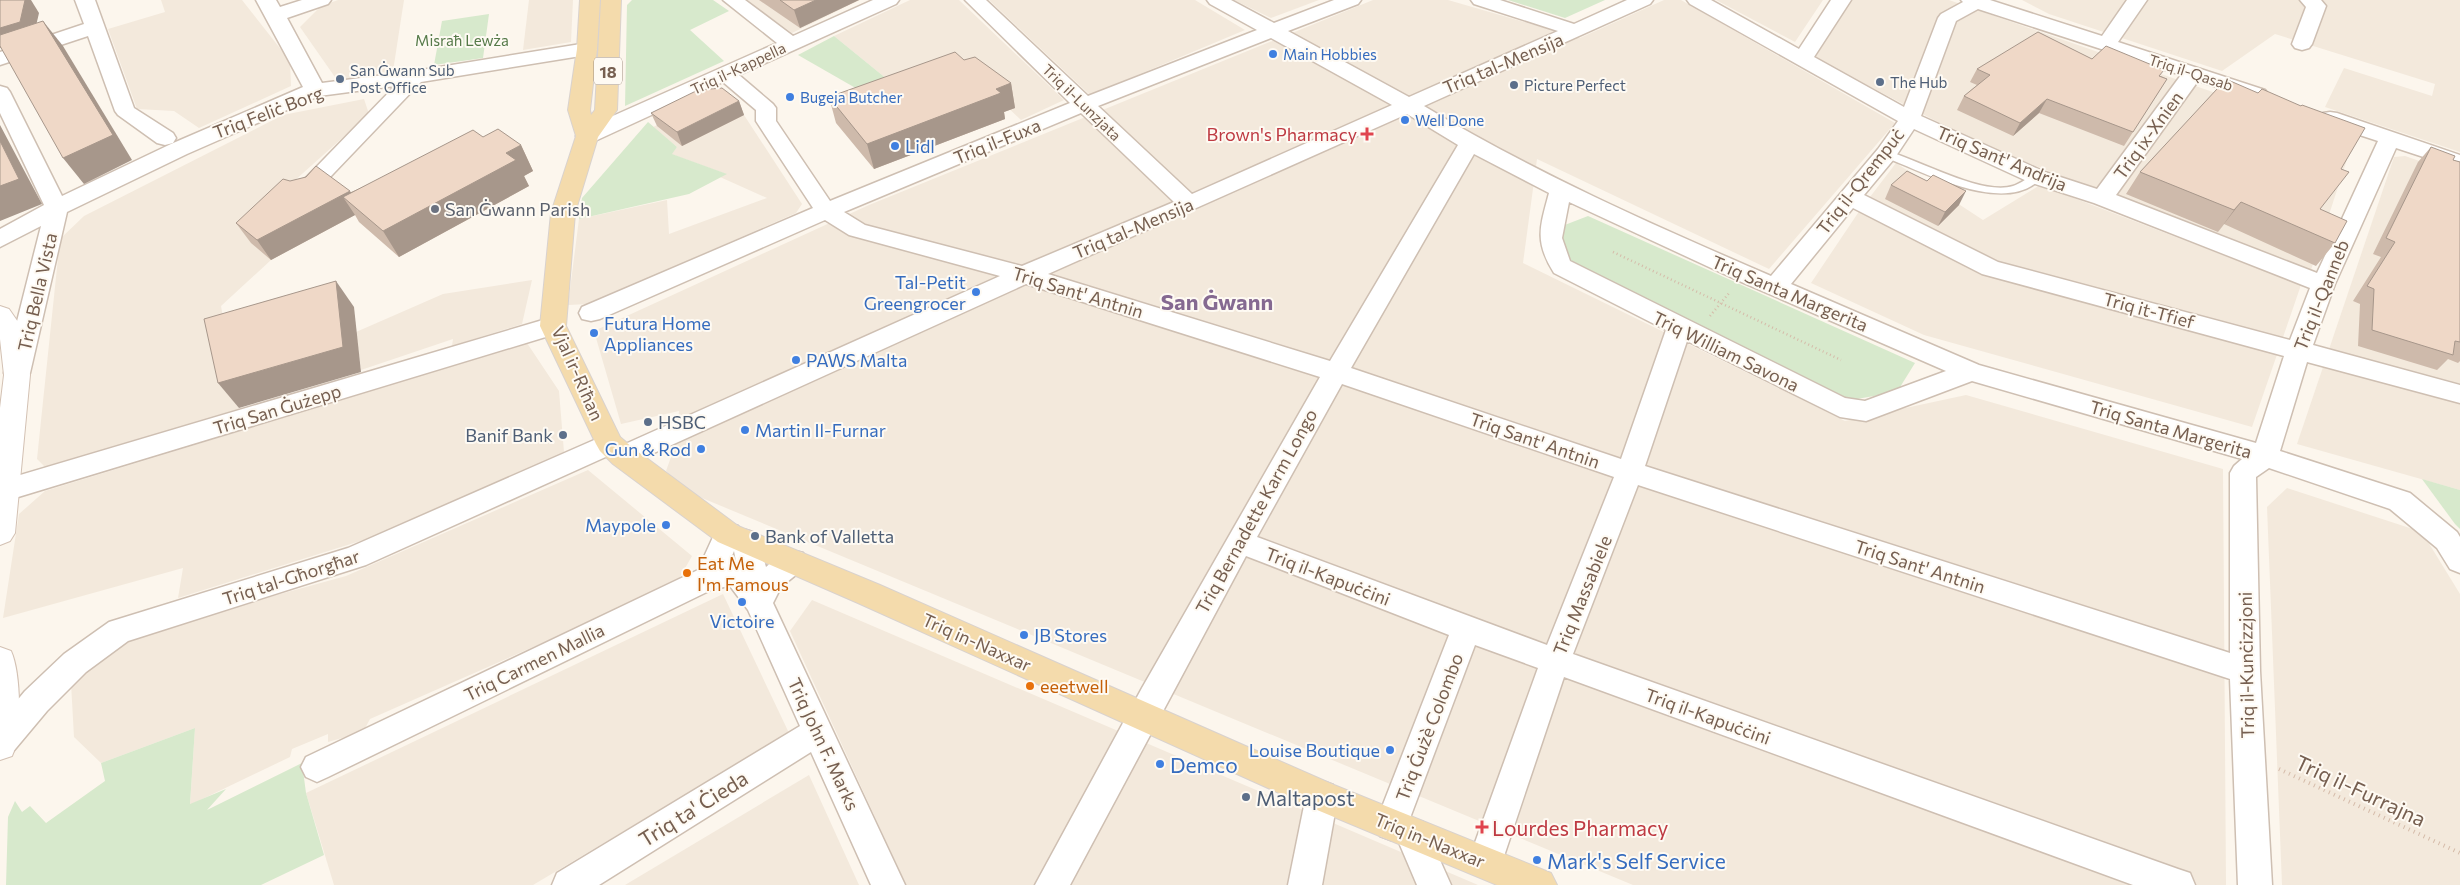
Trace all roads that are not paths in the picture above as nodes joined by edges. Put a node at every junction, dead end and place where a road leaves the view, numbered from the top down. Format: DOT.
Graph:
graph roads {
  1 [pos="85,0"];
  2 [pos="321,0"];
  3 [pos="590,0"];
  4 [pos="767,0"];
  5 [pos="889,0"];
  6 [pos="975,0"];
  7 [pos="1217,0"];
  8 [pos="1351,0"];
  9 [pos="1481,0"];
  10 [pos="1643,0"];
  11 [pos="1697,0"];
  12 [pos="1842,0"];
  13 [pos="1975,0"];
  14 [pos="2000,0"];
  15 [pos="2137,0"];
  16 [pos="2310,0"];
  17 [pos="612,1"];
  18 [pos="739,5"];
  19 [pos="271,7"];
  20 [pos="94,27"];
  21 [pos="1274,30"];
  22 [pos="2065,30"];
  23 [pos="1577,31"];
  24 [pos="790,44"];
  25 [pos="2302,44"];
  26 [pos="2106,45"];
  27 [pos="587,50"];
  28 [pos="0,59"];
  29 [pos="1802,60"];
  30 [pos="2194,72"];
  31 [pos="726,74"];
  32 [pos="415,77"];
  33 [pos="315,90"];
  34 [pos="0,92"];
  35 [pos="2278,101"];
  36 [pos="1085,104"];
  37 [pos="1406,104"];
  38 [pos="2315,113"];
  39 [pos="1910,119"];
  40 [pos="587,136"];
  41 [pos="165,138"];
  42 [pos="2390,138"];
  43 [pos="1470,143"];
  44 [pos="1886,154"];
  45 [pos="2460,162"];
  46 [pos="2037,177"];
  47 [pos="1561,190"];
  48 [pos="303,192"];
  49 [pos="1850,197"];
  50 [pos="2102,198"];
  51 [pos="1189,204"];
  52 [pos="57,208"];
  53 [pos="826,211"];
  54 [pos="0,239"];
  55 [pos="1024,275"];
  56 [pos="2323,284"];
  57 [pos="1776,286"];
  58 [pos="591,313"];
  59 [pos="0,315"];
  60 [pos="553,326"];
  61 [pos="1687,332"];
  62 [pos="2299,349"];
  63 [pos="1334,372"];
  64 [pos="1971,372"];
  65 [pos="17,375"];
  66 [pos="2460,394"];
  67 [pos="7,422"];
  68 [pos="616,450"];
  69 [pos="2265,456"];
  70 [pos="1630,472"];
  71 [pos="2,491"];
  72 [pos="0,533"];
  73 [pos="737,537"];
  74 [pos="1240,542"];
  75 [pos="793,561"];
  76 [pos="2460,561"];
  77 [pos="708,578"];
  78 [pos="759,603"];
  79 [pos="1466,629"];
  80 [pos="0,661"];
  81 [pos="1555,661"];
  82 [pos="2245,671"];
  83 [pos="1142,716"];
  84 [pos="818,731"];
  85 [pos="0,744"];
  86 [pos="316,767"];
  87 [pos="1322,796"];
  88 [pos="1401,829"];
  89 [pos="1485,862"];
  90 [pos="568,885"];
  91 [pos="888,885"];
  92 [pos="1052,885"];
  93 [pos="1304,885"];
  94 [pos="1434,885"];
  95 [pos="1539,885"];
  96 [pos="2178,885"];
  97 [pos="2255,885"];
  1 -- 20 [label="street"];
  2 -- 19 [label="street"];
  3 -- 27 [label="main road, 18"];
  4 -- 18 [label="street"];
  5 -- 24 [label="street, Triq il-Kappella"];
  6 -- 36 [label="street, Triq il-Lunzjata"];
  7 -- 21 [label="street, Triq Santa Margerita"];
  8 -- 21 [label="street, Triq il-Fuxa"];
  9 -- 23 [label="street"];
  10 -- 23 [label="street, Triq tal-Mensija"];
  11 -- 29 [label="street, Triq Sant' Andrija"];
  12 -- 29 [label="street"];
  13 -- 22 [label="street, Triq il-Qasab"];
  13 -- 39 [label="street, Triq il-Qrempuċ"];
  14 -- 22 [label="street, Triq il-Qasab"];
  15 -- 26 [label="street"];
  16 -- 25 [label="street"];
  17 -- 40 [label="main road, Vjal ir-Riħan / 18"];
  18 -- 24 [label="street"];
  19 -- 33 [label="street"];
  20 -- 28 [label="street"];
  20 -- 41 [label="street"];
  21 -- 36 [label="street, Triq il-Fuxa"];
  21 -- 37 [label="street, Triq Santa Margerita"];
  22 -- 26 [label="street, Triq il-Qasab"];
  23 -- 37 [label="street, Triq tal-Mensija"];
  24 -- 31 [label="street, Triq il-Kappella"];
  26 -- 30 [label="street, Triq il-Qasab"];
  27 -- 32 [label="street, Triq Feliċ Borg"];
  27 -- 40 [label="main road, 18"];
  29 -- 39 [label="street, Triq Sant' Andrija"];
  30 -- 35 [label="street, Triq il-Qasab"];
  30 -- 50 [label="street, Triq ix-Xnien"];
  31 -- 40 [label="street, Triq il-Kappella"];
  31 -- 53 [label="street"];
  32 -- 33 [label="street, Triq Feliċ Borg"];
  32 -- 48 [label="street"];
  33 -- 52 [label="street, Triq Feliċ Borg"];
  34 -- 52 [label="street"];
  36 -- 51 [label="street, Triq il-Lunzjata"];
  36 -- 53 [label="street, Triq il-Fuxa"];
  37 -- 43 [label="street, Triq Santa Margerita"];
  37 -- 51 [label="street, Triq tal-Mensija"];
  38 -- 42 [label="street"];
  39 -- 44 [label="street, Triq il-Qrempuċ"];
  39 -- 46 [label="street, Triq Sant' Andrija"];
  40 -- 60 [label="main road, Vjal ir-Riħan"];
  42 -- 45 [label="street"];
  42 -- 56 [label="street, Triq il-Qanneb"];
  43 -- 47 [label="street, Triq Santa Margerita"];
  43 -- 63 [label="street, Triq Bernadette Karm Longo"];
  44 -- 46 [label="lane"];
  44 -- 49 [label="street, Triq il-Qrempuċ"];
  46 -- 50 [label="street, Triq Sant' Andrija"];
  47 -- 57 [label="street, Triq Santa Margerita"];
  47 -- 61 [label="street, Triq William Savona"];
  49 -- 57 [label="street, Triq il-Qrempuċ"];
  49 -- 62 [label="street, Triq it-Tfief"];
  50 -- 56 [label="street, Triq Sant' Andrija"];
  51 -- 55 [label="street, Triq tal-Mensija"];
  52 -- 54 [label="street, Triq Feliċ Borg"];
  52 -- 65 [label="street, Triq Bella Vista"];
  53 -- 55 [label="street, Triq Sant' Antnin"];
  53 -- 58 [label="street, Triq il-Fuxa"];
  55 -- 63 [label="street, Triq Sant' Antnin"];
  55 -- 68 [label="street, Triq tal-Mensija"];
  56 -- 62 [label="street, Triq il-Qanneb"];
  57 -- 64 [label="street, Triq Santa Margerita"];
  59 -- 65 [label="main road, Triq Bella Vista"];
  60 -- 68 [label="main road, Vjal ir-Riħan"];
  60 -- 71 [label="street, Triq San Ġużepp"];
  61 -- 64 [label="street, Triq William Savona"];
  61 -- 70 [label="street, Triq Massabiele"];
  62 -- 66 [label="street, Triq it-Tfief"];
  62 -- 69 [label="street, Triq il-Qanneb"];
  63 -- 70 [label="street, Triq Sant' Antnin"];
  63 -- 74 [label="street, Triq Bernadette Karm Longo"];
  64 -- 69 [label="street, Triq Santa Margerita"];
  65 -- 67 [label="main road, Triq Bella Vista"];
  67 -- 71 [label="main road, Triq Bella Vista"];
  68 -- 73 [label="main road, Triq in-Naxxar"];
  68 -- 85 [label="street, Triq tal-Għorgħar"];
  69 -- 76 [label="street, Triq Santa Margerita"];
  69 -- 82 [label="street, Triq il-Kunċizzjoni"];
  70 -- 81 [label="street, Triq Massabiele"];
  70 -- 82 [label="street, Triq Sant' Antnin"];
  71 -- 72 [label="main road, Triq Bella Vista"];
  73 -- 75 [label="main road, Triq in-Naxxar"];
  73 -- 77 [label="street"];
  73 -- 78 [label="street, Triq John F. Marks"];
  74 -- 79 [label="street, Triq il-Kapuċċini"];
  74 -- 83 [label="street, Triq Bernadette Karm Longo"];
  75 -- 78 [label="street"];
  75 -- 83 [label="main road, Triq in-Naxxar"];
  77 -- 78 [label="street, Triq John F. Marks"];
  77 -- 86 [label="street, Triq Carmen Mallia"];
  78 -- 84 [label="street, Triq John F. Marks"];
  79 -- 81 [label="street, Triq il-Kapuċċini"];
  79 -- 88 [label="street, Triq Ġużè Colombo"];
  80 -- 85 [label="main road"];
  81 -- 89 [label="street, Triq Massabiele"];
  81 -- 96 [label="street, Triq il-Kapuċċini"];
  82 -- 97 [label="street, Triq il-Kunċizzjoni"];
  83 -- 87 [label="main road, Triq in-Naxxar"];
  83 -- 92 [label="street, Triq Bernadette Karm Longo"];
  84 -- 90 [label="street, Triq ta' Ċieda"];
  84 -- 91 [label="street, Triq John F. Marks"];
  87 -- 88 [label="main road, Triq in-Naxxar"];
  87 -- 93 [label="street"];
  88 -- 89 [label="main road, Triq in-Naxxar"];
  88 -- 94 [label="street"];
  89 -- 95 [label="main road, Triq in-Naxxar"];
}
